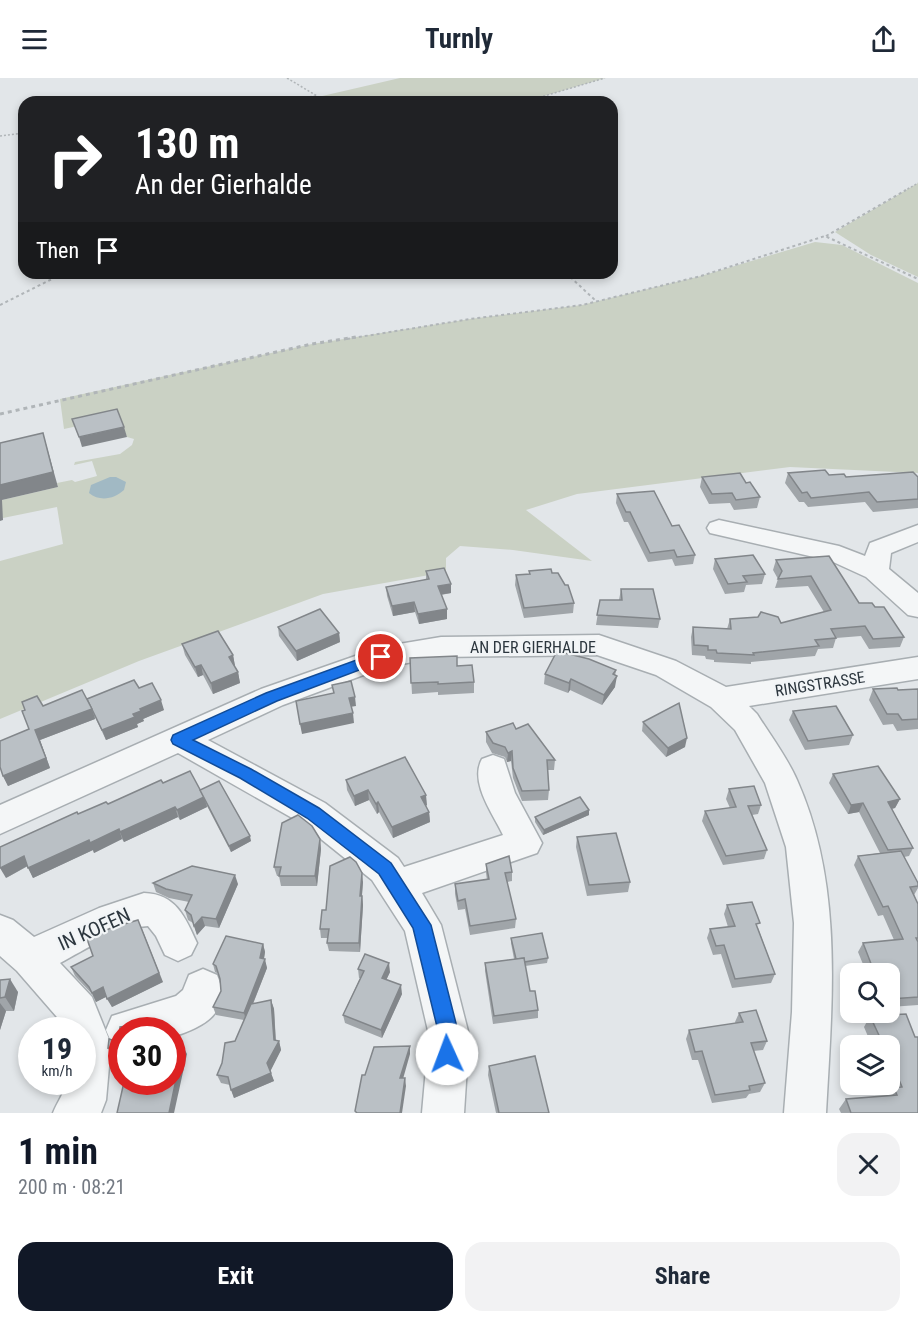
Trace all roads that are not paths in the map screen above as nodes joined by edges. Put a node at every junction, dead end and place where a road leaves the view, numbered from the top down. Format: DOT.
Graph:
graph roads {
  1 [pos="719,528"];
  2 [pos="918,533"];
  3 [pos="876,571"];
  4 [pos="918,608"];
  5 [pos="918,668"];
  6 [pos="722,699"];
  7 [pos="179,740"];
  8 [pos="493,768"];
  9 [pos="0,820"];
  10 [pos="396,886"];
  11 [pos="0,932"];
  12 [pos="178,943"];
  13 [pos="30,958"];
  14 [pos="203,988"];
  15 [pos="173,1017"];
  16 [pos="108,1032"];
  17 [pos="108,1047"];
  18 [pos="74,1113"];
  19 [pos="442,1113"];
  20 [pos="805,1113"];
  1 -- 3 [label="street"];
  2 -- 3 [label="street"];
  3 -- 4 [label="street"];
  5 -- 6 [label="street, RINGSTRASSE"];
  6 -- 7 [label="street, AN DER GIERHALDE"];
  6 -- 20 [label="street, AN DER GIERHALDE"];
  7 -- 9 [label="street, AN DER GIERHALDE"];
  7 -- 10 [label="street"];
  8 -- 10 [label="street"];
  10 -- 19 [label="street"];
  11 -- 13 [label="street"];
  12 -- 13 [label="street, IN KOFEN"];
  13 -- 16 [label="street"];
  14 -- 15 [label="street"];
  17 -- 18 [label="street"];
}
